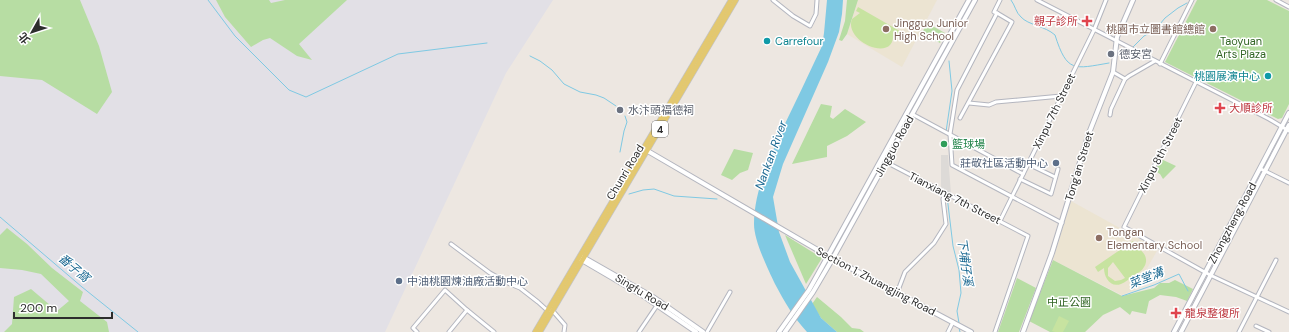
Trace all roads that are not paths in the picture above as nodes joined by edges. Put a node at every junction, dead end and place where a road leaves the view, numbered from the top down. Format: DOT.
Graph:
graph roads {
  1 [pos="731,0"];
  2 [pos="736,0"];
  3 [pos="773,0"];
  4 [pos="817,0"];
  5 [pos="969,0"];
  6 [pos="975,0"];
  7 [pos="1000,0"];
  8 [pos="1037,0"];
  9 [pos="1106,0"];
  10 [pos="1133,0"];
  11 [pos="1192,0"];
  12 [pos="1276,0"];
  13 [pos="1289,7"];
  14 [pos="997,14"];
  15 [pos="1094,30"];
  16 [pos="1117,42"];
  17 [pos="1155,61"];
  18 [pos="1160,64"];
  19 [pos="1113,72"];
  20 [pos="1126,79"];
  21 [pos="1196,82"];
  22 [pos="1061,96"];
  23 [pos="969,103"];
  24 [pos="1289,113"];
  25 [pos="912,114"];
  26 [pos="1110,115"];
  27 [pos="960,118"];
  28 [pos="1289,125"];
  29 [pos="1282,126"];
  30 [pos="1288,130"];
  31 [pos="949,134"];
  32 [pos="645,150"];
  33 [pos="881,159"];
  34 [pos="886,162"];
  35 [pos="1028,164"];
  36 [pos="1058,169"];
  37 [pos="1261,169"];
  38 [pos="1266,171"];
  39 [pos="1023,174"];
  40 [pos="1055,177"];
  41 [pos="1020,179"];
  42 [pos="1289,183"];
  43 [pos="946,193"];
  44 [pos="1012,197"];
  45 [pos="1000,221"];
  46 [pos="1062,224"];
  47 [pos="451,244"];
  48 [pos="828,256"];
  49 [pos="581,258"];
  50 [pos="833,258"];
  51 [pos="1276,260"];
  52 [pos="1206,272"];
  53 [pos="1210,275"];
  54 [pos="811,291"];
  55 [pos="730,292"];
  56 [pos="897,293"];
  57 [pos="1257,296"];
  58 [pos="659,303"];
  59 [pos="467,310"];
  60 [pos="550,311"];
  61 [pos="1289,312"];
  62 [pos="954,323"];
  63 [pos="1256,326"];
  64 [pos="969,331"];
  65 [pos="417,332"];
  66 [pos="449,332"];
  67 [pos="494,332"];
  68 [pos="535,332"];
  69 [pos="540,332"];
  70 [pos="564,332"];
  71 [pos="640,332"];
  72 [pos="696,332"];
  73 [pos="703,332"];
  74 [pos="707,332"];
  75 [pos="779,332"];
  76 [pos="785,332"];
  77 [pos="948,332"];
  78 [pos="995,332"];
  79 [pos="1023,332"];
  80 [pos="1174,332"];
  81 [pos="1181,332"];
  82 [pos="1239,332"];
  83 [pos="1268,332"];
  1 -- 32 [label="main road, Chunri Road / 4"];
  2 -- 32 [label="main road, Chunri Road / 4"];
  3 -- 4 [label="street"];
  5 -- 33 [label="street, Jingguo Road"];
  6 -- 25 [label="street, Jingguo Road"];
  7 -- 14 [label="street"];
  8 -- 15 [label="street"];
  9 -- 15 [label="street, Xinpu 7th Street"];
  10 -- 16 [label="street, Tong'an Street"];
  11 -- 18 [label="street"];
  12 -- 13 [label="street"];
  14 -- 23 [label="street"];
  14 -- 31 [label="street"];
  15 -- 16 [label="street"];
  15 -- 22 [label="street, Xinpu 7th Street"];
  16 -- 17 [label="street"];
  16 -- 19 [label="street, Tong'an Street"];
  17 -- 18 [label="street"];
  17 -- 20 [label="street"];
  18 -- 21 [label="street"];
  19 -- 20 [label="street"];
  19 -- 46 [label="street, Tong'an Street"];
  20 -- 26 [label="street"];
  21 -- 29 [label="street"];
  21 -- 52 [label="street, Xinpu 8th Street"];
  22 -- 23 [label="street"];
  22 -- 35 [label="street, Xinpu 7th Street"];
  23 -- 27 [label="street"];
  24 -- 29 [label="street, Zhongzheng Road"];
  25 -- 31 [label="street"];
  25 -- 34 [label="street, Jingguo Road"];
  28 -- 30 [label="street, Zhongzheng Road"];
  29 -- 30 [label="street"];
  29 -- 37 [label="street, Zhongzheng Road"];
  30 -- 38 [label="street, Zhongzheng Road"];
  31 -- 39 [label="street"];
  31 -- 44 [label="street"];
  32 -- 48 [label="street, Section 1, Zhuangjing Road"];
  32 -- 49 [label="main road, Chunri Road / 4"];
  33 -- 34 [label="street, Tianxiang 7th Street"];
  33 -- 48 [label="street, Jingguo Road"];
  34 -- 43 [label="street, Tianxiang 7th Street"];
  34 -- 50 [label="street, Jingguo Road"];
  35 -- 39 [label="street, Xinpu 7th Street"];
  35 -- 40 [label="street"];
  36 -- 40 [label="street"];
  37 -- 38 [label="street"];
  37 -- 52 [label="street, Zhongzheng Road"];
  38 -- 42 [label="street"];
  38 -- 53 [label="street, Zhongzheng Road"];
  39 -- 41 [label="street, Xinpu 7th Street"];
  40 -- 41 [label="street"];
  41 -- 44 [label="street, Xinpu 7th Street"];
  43 -- 45 [label="street, Tianxiang 7th Street"];
  43 -- 56 [label="street"];
  44 -- 45 [label="street, Xinpu 7th Street"];
  44 -- 46 [label="street"];
  45 -- 78 [label="street, Tianxiang 7th Street"];
  46 -- 79 [label="street, Tong'an Street"];
  47 -- 60 [label="street"];
  48 -- 50 [label="street, Section 1, Zhuangjing Road"];
  48 -- 54 [label="street, Jingguo Road"];
  49 -- 58 [label="street, Singfu Road"];
  49 -- 60 [label="main road, Chunri Road / 4"];
  50 -- 54 [label="street, Jingguo Road"];
  50 -- 56 [label="street, Section 1, Zhuangjing Road"];
  51 -- 57 [label="street"];
  52 -- 53 [label="street"];
  52 -- 80 [label="street, Zhongzheng Road"];
  53 -- 57 [label="street"];
  53 -- 81 [label="street, Zhongzheng Road"];
  54 -- 75 [label="street"];
  54 -- 76 [label="street"];
  55 -- 74 [label="street"];
  56 -- 62 [label="street, Section 1, Zhuangjing Road"];
  57 -- 61 [label="street"];
  57 -- 82 [label="street"];
  58 -- 71 [label="street"];
  58 -- 72 [label="street, Singfu Road"];
  58 -- 73 [label="street, Singfu Road"];
  59 -- 65 [label="street"];
  59 -- 66 [label="street"];
  59 -- 67 [label="street"];
  60 -- 68 [label="main road, 4"];
  60 -- 69 [label="main road, 4"];
  60 -- 70 [label="street"];
  62 -- 64 [label="street, Section 1, Zhuangjing Road"];
  62 -- 77 [label="street"];
  63 -- 83 [label="street"];
}
